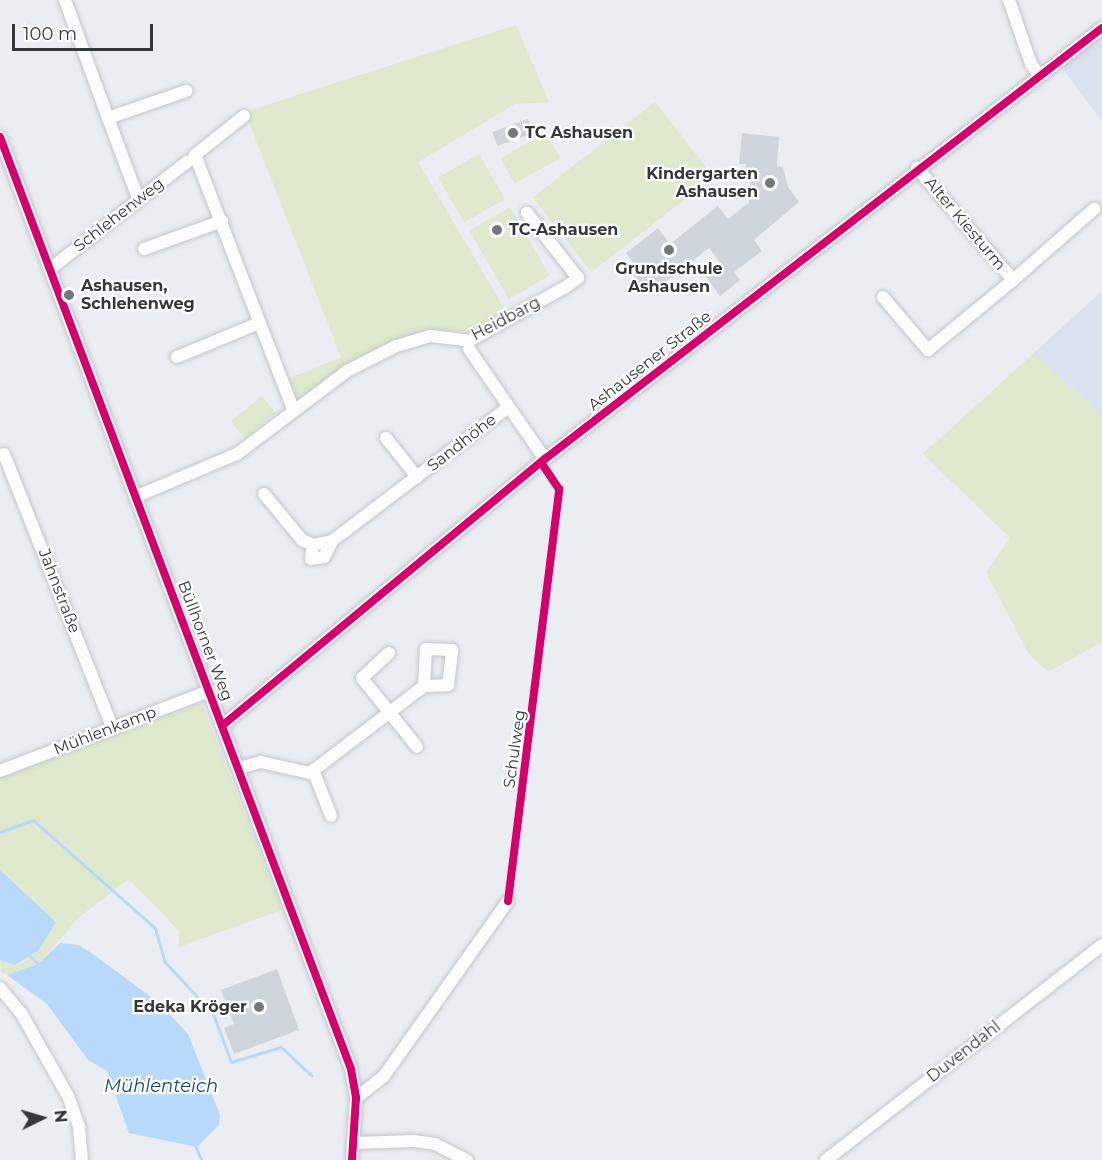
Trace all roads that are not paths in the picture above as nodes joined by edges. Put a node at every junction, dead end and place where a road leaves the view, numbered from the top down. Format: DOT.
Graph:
graph roads {
  1 [pos="65,0"];
  2 [pos="1009,0"];
  3 [pos="1102,28"];
  4 [pos="1040,76"];
  5 [pos="186,91"];
  6 [pos="244,116"];
  7 [pos="108,118"];
  8 [pos="0,137"];
  9 [pos="188,161"];
  10 [pos="918,168"];
  11 [pos="138,198"];
  12 [pos="1094,208"];
  13 [pos="527,213"];
  14 [pos="222,222"];
  15 [pos="144,249"];
  16 [pos="50,269"];
  17 [pos="1013,280"];
  18 [pos="883,297"];
  19 [pos="259,323"];
  20 [pos="469,349"];
  21 [pos="177,357"];
  22 [pos="507,408"];
  23 [pos="293,409"];
  24 [pos="386,438"];
  25 [pos="4,454"];
  26 [pos="545,459"];
  27 [pos="417,477"];
  28 [pos="264,494"];
  29 [pos="135,497"];
  30 [pos="389,653"];
  31 [pos="424,686"];
  32 [pos="209,691"];
  33 [pos="390,711"];
  34 [pos="223,725"];
  35 [pos="113,729"];
  36 [pos="417,747"];
  37 [pos="239,768"];
  38 [pos="314,770"];
  39 [pos="0,771"];
  40 [pos="331,816"];
  41 [pos="508,901"];
  42 [pos="1102,945"];
  43 [pos="0,988"];
  44 [pos="356,1098"];
  45 [pos="355,1143"];
  46 [pos="82,1160"];
  47 [pos="352,1160"];
  48 [pos="467,1160"];
  49 [pos="826,1160"];
  1 -- 7 [label="street"];
  2 -- 4 [label="street"];
  3 -- 4 [label="street, Ashausener Straße"];
  4 -- 10 [label="street, Ashausener Straße"];
  5 -- 7 [label="street"];
  6 -- 14 [label="street"];
  7 -- 11 [label="street"];
  8 -- 16 [label="street, Büllhorner Weg"];
  9 -- 11 [label="street, Schlehenweg"];
  10 -- 17 [label="street, Alter Kiesturm"];
  10 -- 26 [label="street, Ashausener Straße"];
  11 -- 16 [label="street, Schlehenweg"];
  12 -- 17 [label="street, Alter Kiesturm"];
  13 -- 23 [label="street, Heidbarg"];
  14 -- 15 [label="street"];
  14 -- 19 [label="street"];
  16 -- 29 [label="street, Büllhorner Weg"];
  17 -- 18 [label="street, Alter Kiesturm"];
  19 -- 21 [label="street"];
  19 -- 23 [label="street"];
  20 -- 22 [label="street, Sandhöhe"];
  22 -- 26 [label="street, Sandhöhe"];
  22 -- 27 [label="street, Sandhöhe"];
  23 -- 29 [label="street, Heidbarg"];
  24 -- 27 [label="street, Sandhöhe"];
  25 -- 35 [label="street, Jahnstraße"];
  26 -- 34 [label="street, Ashausener Straße"];
  27 -- 28 [label="street, Sandhöhe"];
  29 -- 32 [label="street, Büllhorner Weg"];
  30 -- 33 [label="street"];
  31 -- 33 [label="street"];
  32 -- 34 [label="street, Büllhorner Weg"];
  32 -- 35 [label="street, Mühlenkamp"];
  33 -- 36 [label="street"];
  33 -- 38 [label="street"];
  34 -- 37 [label="street, Büllhorner Weg"];
  35 -- 39 [label="street, Mühlenkamp"];
  37 -- 38 [label="street"];
  37 -- 44 [label="street, Büllhorner Weg"];
  38 -- 40 [label="street"];
  41 -- 44 [label="street"];
  42 -- 49 [label="street, Duvendahl"];
  43 -- 46 [label="street"];
  44 -- 45 [label="street, Büllhorner Weg"];
  45 -- 47 [label="street, Büllhorner Weg"];
  45 -- 48 [label="street"];
}
